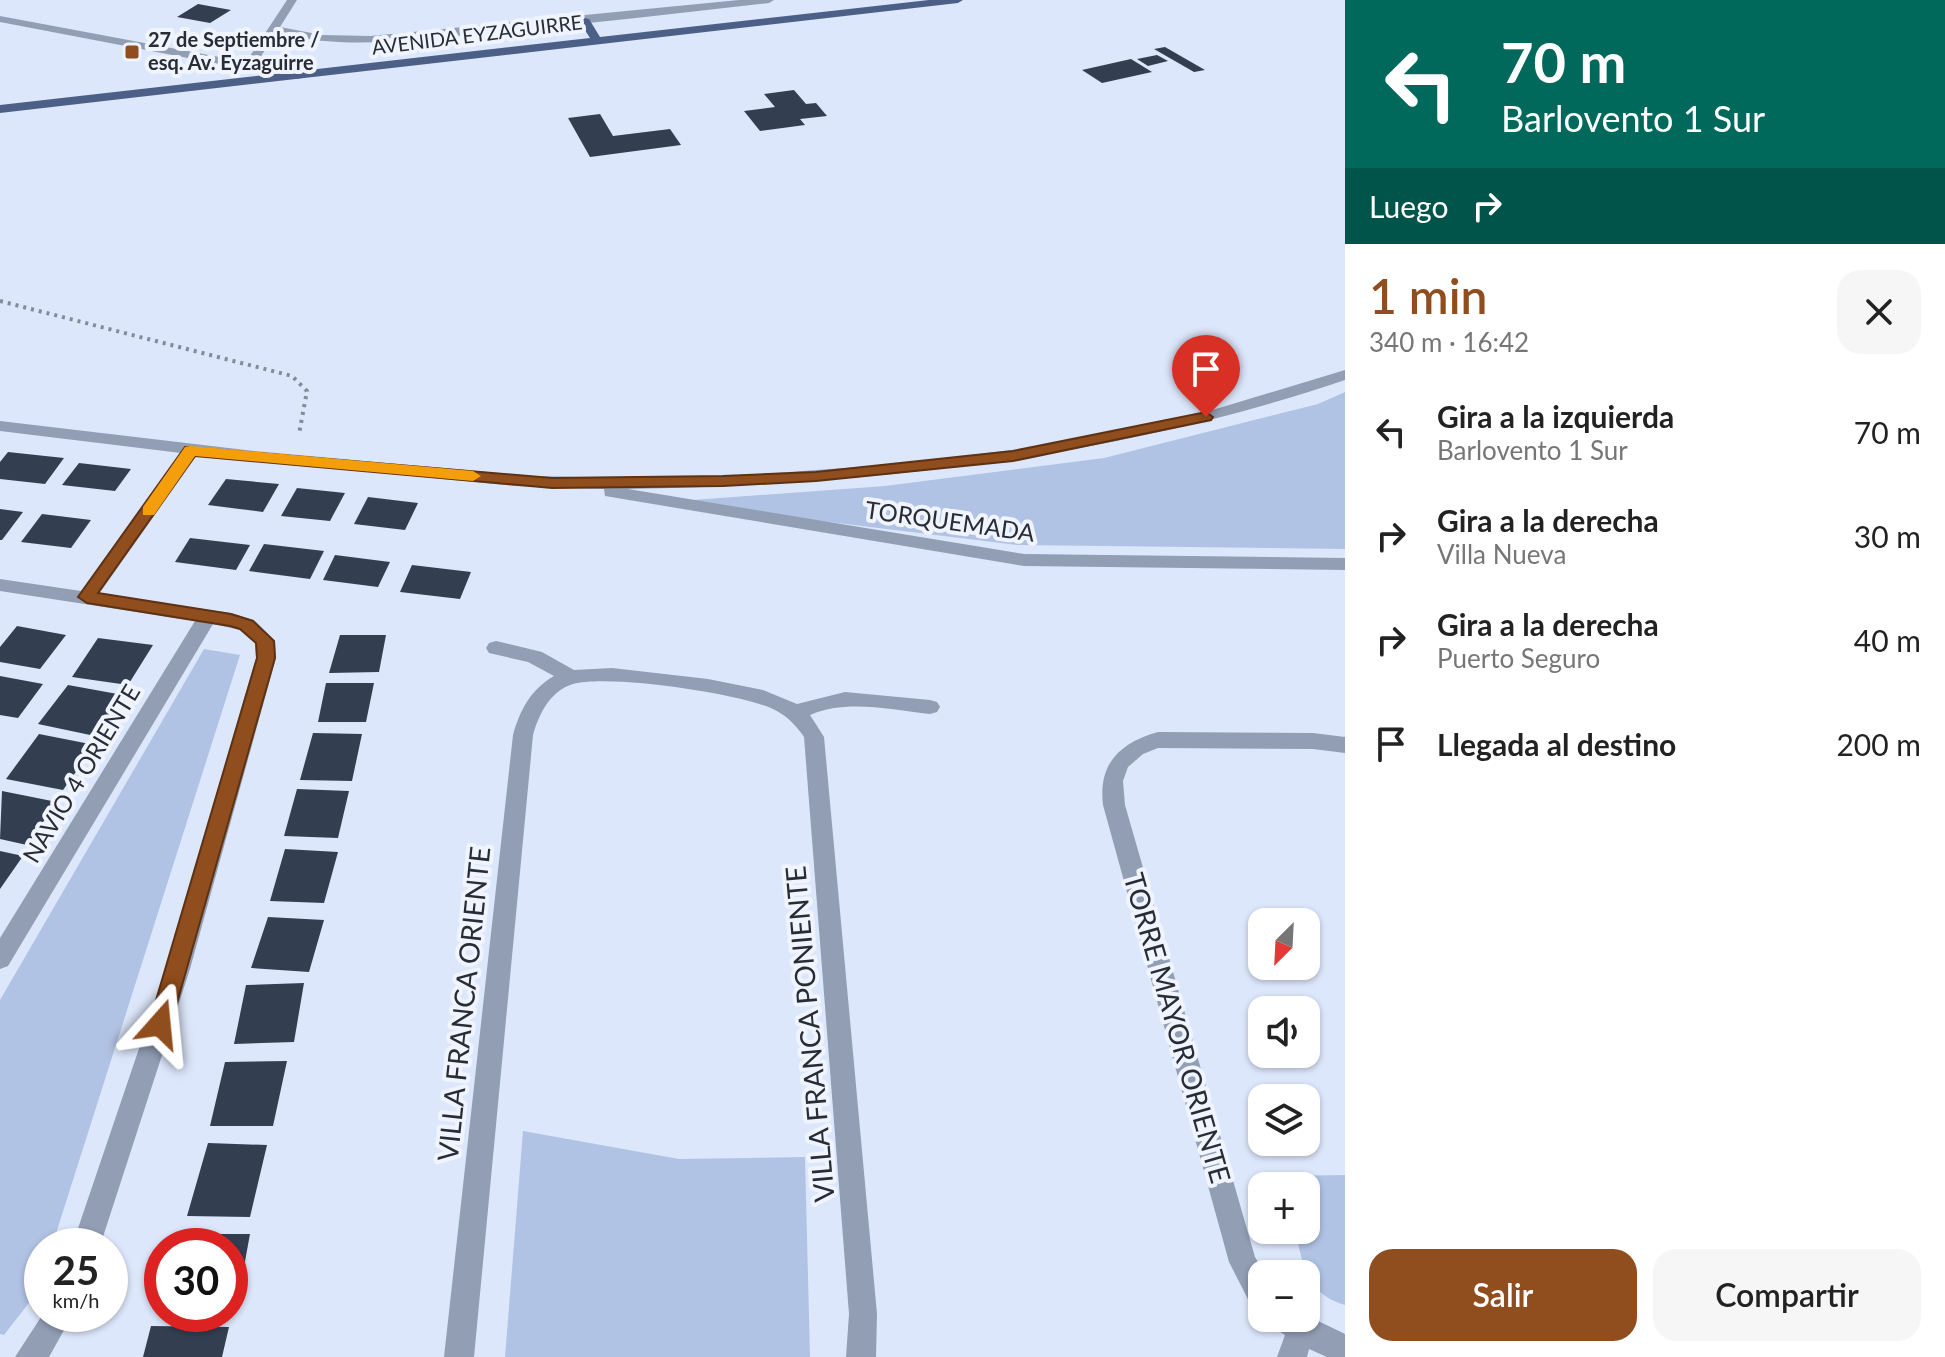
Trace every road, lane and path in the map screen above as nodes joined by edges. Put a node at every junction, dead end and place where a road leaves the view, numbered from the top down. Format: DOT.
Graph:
graph roads {
  1 [pos="292,0"];
  2 [pos="769,0"];
  3 [pos="958,0"];
  4 [pos="0,19"];
  5 [pos="585,21"];
  6 [pos="274,29"];
  7 [pos="597,41"];
  8 [pos="249,66"];
  9 [pos="298,75"];
  10 [pos="0,109"];
  11 [pos="0,301"];
  12 [pos="1345,375"];
  13 [pos="0,426"];
  14 [pos="299,434"];
  15 [pos="191,451"];
  16 [pos="552,483"];
  17 [pos="1345,564"];
  18 [pos="0,585"];
  19 [pos="87,597"];
  20 [pos="208,616"];
  21 [pos="496,648"];
  22 [pos="570,677"];
  23 [pos="930,707"];
  24 [pos="796,712"];
  25 [pos="1345,745"];
  26 [pos="0,959"];
  27 [pos="92,1228"];
  28 [pos="1248,1271"];
  29 [pos="47,1332"];
  30 [pos="1292,1332"];
  31 [pos="1309,1332"];
  32 [pos="1345,1349"];
  33 [pos="30,1356"];
  34 [pos="459,1357"];
  35 [pos="861,1357"];
  36 [pos="1292,1357"];
  1 -- 6 [label="street"];
  2 -- 5 [label="street"];
  3 -- 7 [label="main road, AVENIDA EYZAGUIRRE"];
  4 -- 8 [label="street"];
  5 -- 6 [label="street"];
  5 -- 7 [label="main road"];
  6 -- 8 [label="street"];
  7 -- 9 [label="main road, AVENIDA EYZAGUIRRE"];
  8 -- 9 [label="street"];
  9 -- 10 [label="main road, AVENIDA EYZAGUIRRE"];
  11 -- 14 [label="path"];
  12 -- 16 [label="street"];
  13 -- 15 [label="street"];
  15 -- 16 [label="street"];
  15 -- 19 [label="street"];
  16 -- 17 [label="street, TORQUEMADA"];
  18 -- 19 [label="street"];
  19 -- 20 [label="street"];
  20 -- 26 [label="street, NAVIO 4 ORIENTE"];
  20 -- 27 [label="street"];
  21 -- 22 [label="street"];
  22 -- 24 [label="street"];
  22 -- 34 [label="street, VILLA FRANCA ORIENTE"];
  23 -- 24 [label="street"];
  24 -- 35 [label="street, VILLA FRANCA PONIENTE"];
  25 -- 28 [label="street, TORRE MAYOR ORIENTE"];
  29 -- 33 [label="street"];
  30 -- 36 [label="street"];
  31 -- 32 [label="street"];
}
